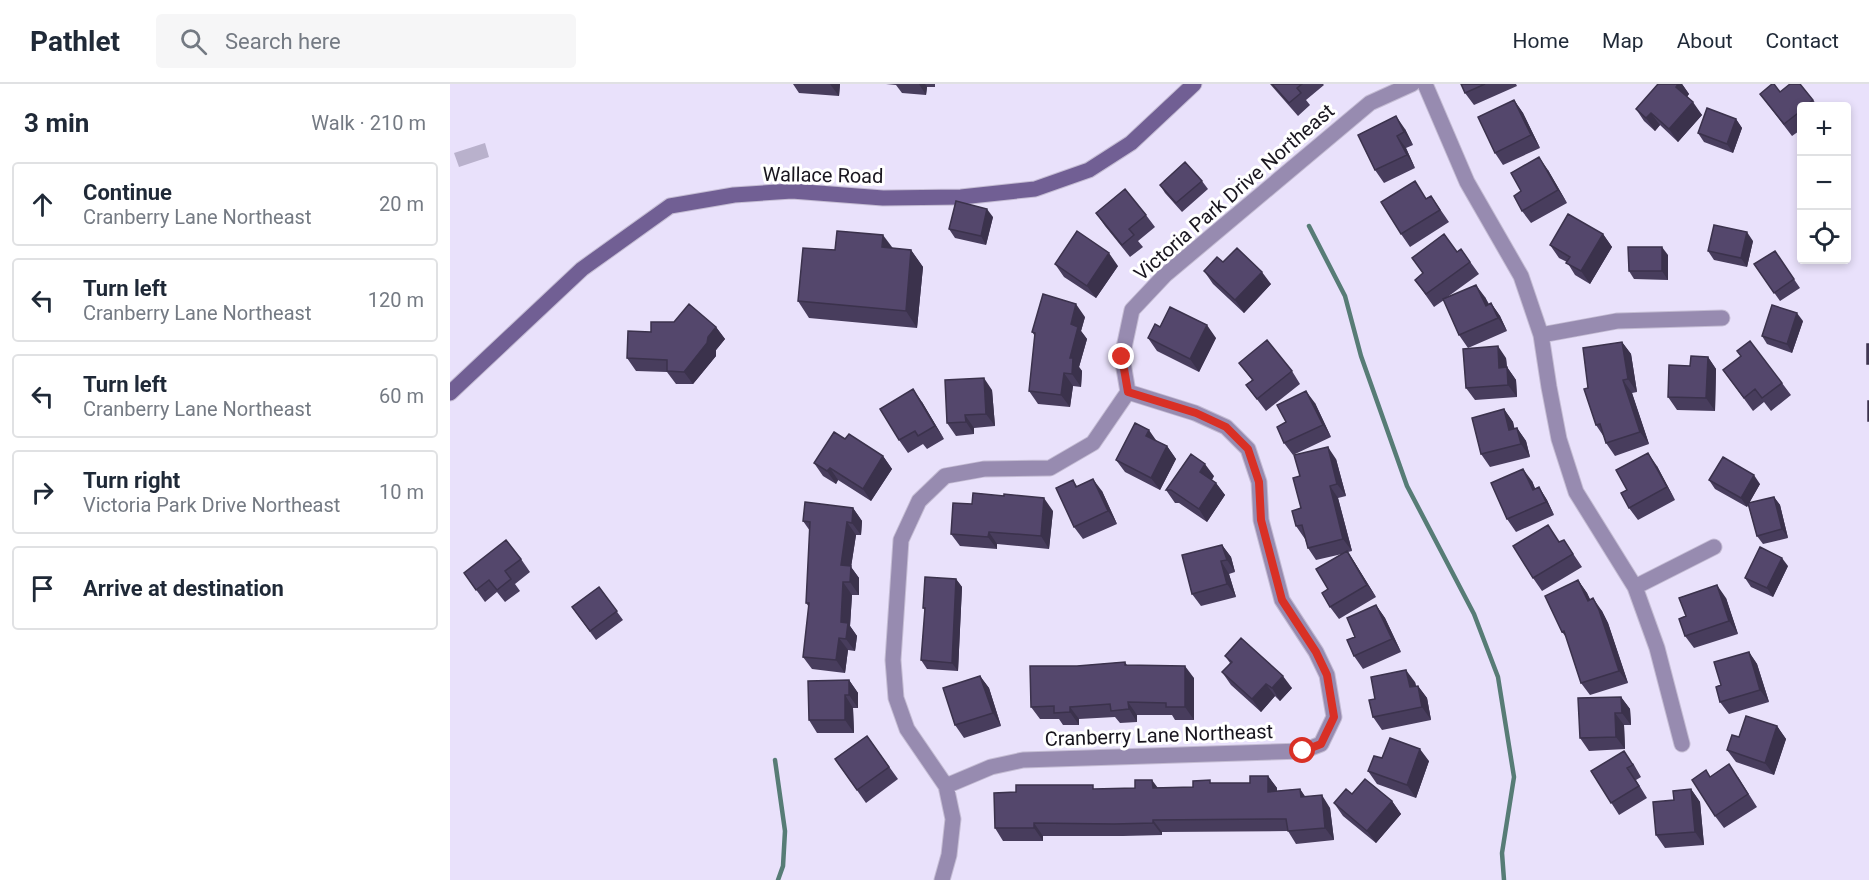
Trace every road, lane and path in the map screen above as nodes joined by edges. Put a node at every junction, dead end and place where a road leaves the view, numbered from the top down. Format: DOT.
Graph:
graph roads {
  1 [pos="1194,84"];
  2 [pos="1412,84"];
  3 [pos="1425,84"];
  4 [pos="1722,318"];
  5 [pos="1541,335"];
  6 [pos="1128,392"];
  7 [pos="450,393"];
  8 [pos="1714,547"];
  9 [pos="1635,587"];
  10 [pos="1682,744"];
  11 [pos="945,786"];
  12 [pos="942,880"];
  1 -- 7 [label="street, Wallace Road"];
  2 -- 6 [label="street, Victoria Park Drive Northeast"];
  3 -- 5 [label="street"];
  4 -- 5 [label="street"];
  5 -- 9 [label="street"];
  6 -- 11 [label="street"];
  6 -- 11 [label="street, Cranberry Lane Northeast"];
  8 -- 9 [label="street"];
  9 -- 10 [label="street"];
  11 -- 12 [label="street"];
}
